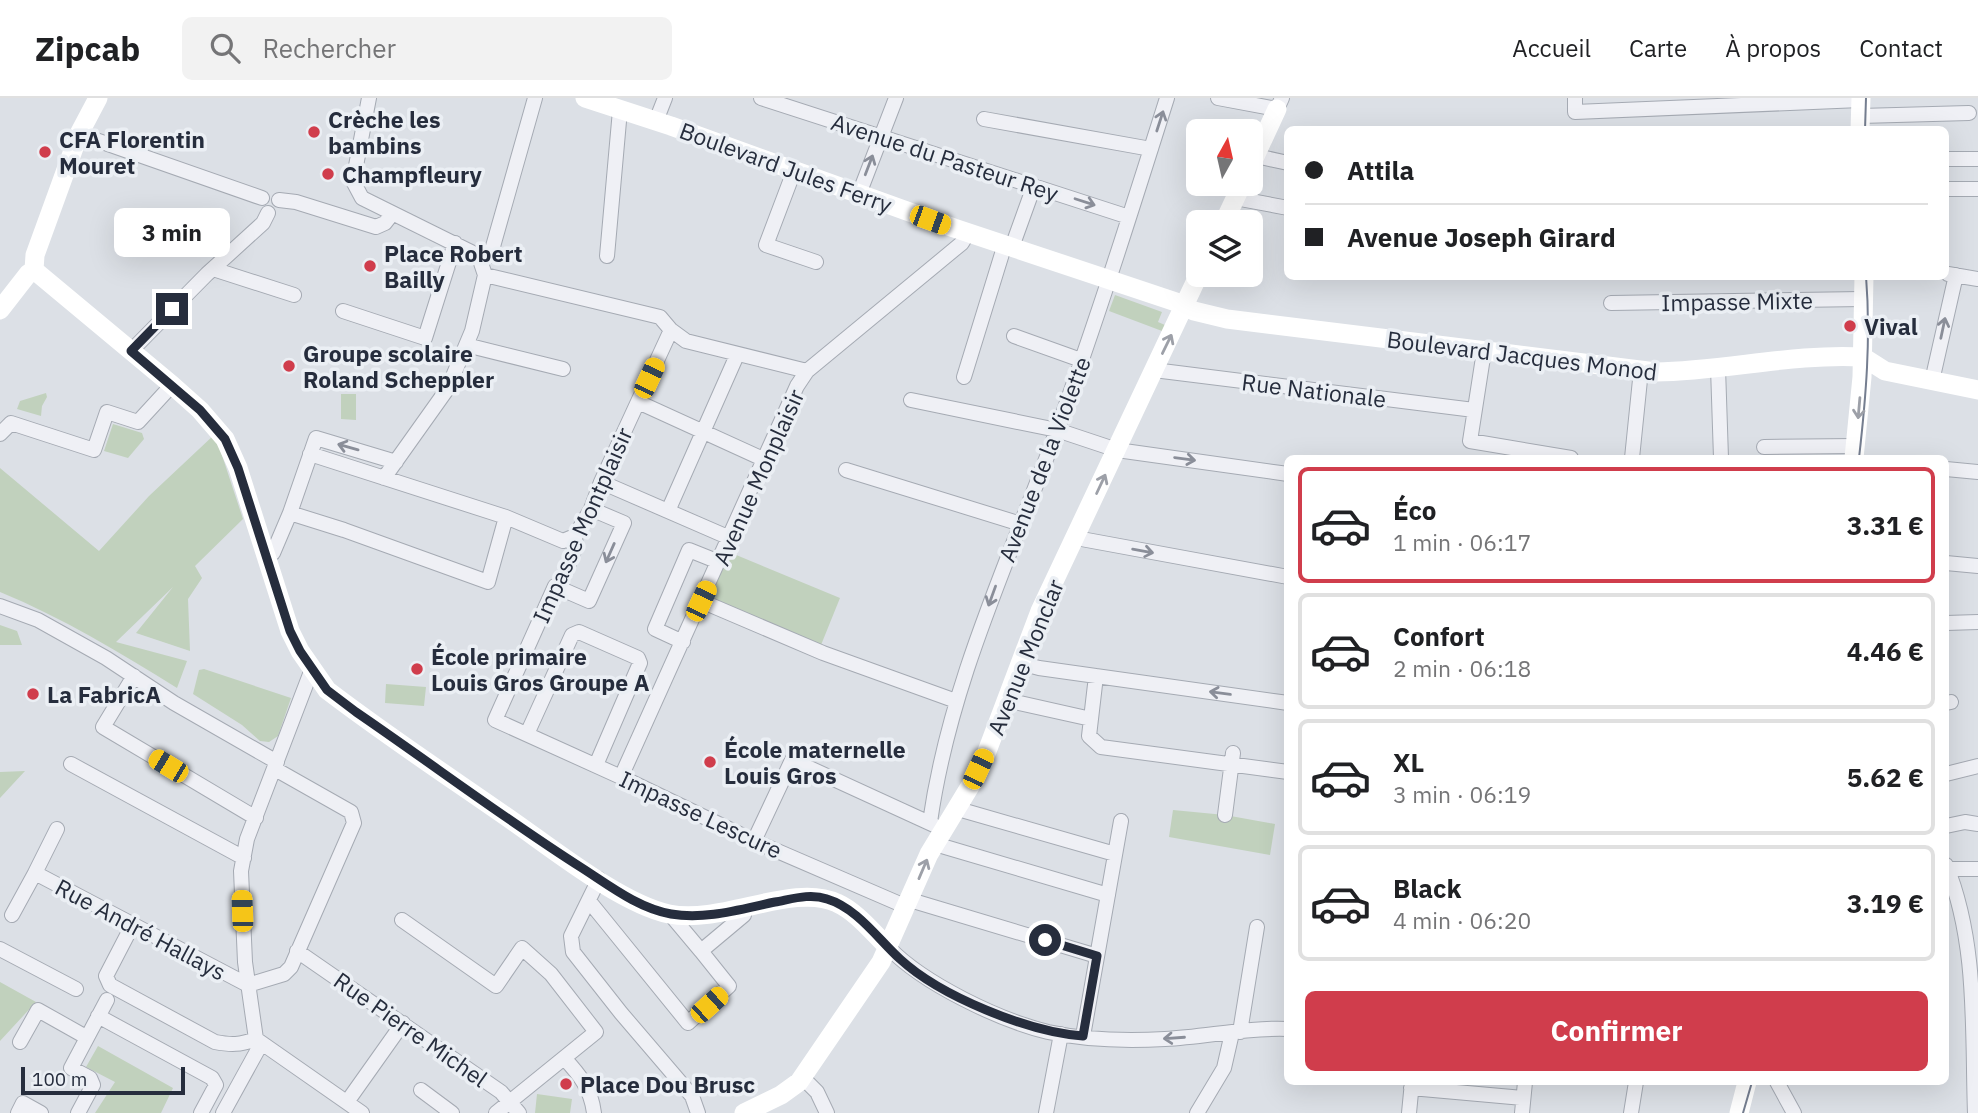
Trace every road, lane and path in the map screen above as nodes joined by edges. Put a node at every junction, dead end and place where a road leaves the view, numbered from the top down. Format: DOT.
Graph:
graph roads {
  1 [pos="98,98"];
  2 [pos="369,98"];
  3 [pos="535,98"];
  4 [pos="585,98"];
  5 [pos="664,98"];
  6 [pos="761,98"];
  7 [pos="896,98"];
  8 [pos="1167,98"];
  9 [pos="1218,98"];
  10 [pos="1279,104"];
  11 [pos="1575,105"];
  12 [pos="620,110"];
  13 [pos="1860,111"];
  14 [pos="1969,113"];
  15 [pos="984,119"];
  16 [pos="656,121"];
  17 [pos="79,134"];
  18 [pos="880,136"];
  19 [pos="1264,137"];
  20 [pos="1151,149"];
  21 [pos="1949,159"];
  22 [pos="1978,159"];
  23 [pos="1264,162"];
  24 [pos="1284,163"];
  25 [pos="794,170"];
  26 [pos="1034,186"];
  27 [pos="1949,189"];
  28 [pos="1978,189"];
  29 [pos="859,194"];
  30 [pos="1253,196"];
  31 [pos="262,198"];
  32 [pos="279,200"];
  33 [pos="1284,207"];
  34 [pos="268,213"];
  35 [pos="392,214"];
  36 [pos="1129,216"];
  37 [pos="968,233"];
  38 [pos="455,243"];
  39 [pos="1009,245"];
  40 [pos="607,256"];
  41 [pos="480,260"];
  42 [pos="816,262"];
  43 [pos="214,269"];
  44 [pos="34,270"];
  45 [pos="1951,274"];
  46 [pos="485,275"];
  47 [pos="1110,279"];
  48 [pos="1978,279"];
  49 [pos="1864,280"];
  50 [pos="1193,287"];
  51 [pos="294,295"];
  52 [pos="1863,299"];
  53 [pos="1611,303"];
  54 [pos="1184,306"];
  55 [pos="0,310"];
  56 [pos="343,311"];
  57 [pos="671,330"];
  58 [pos="1014,336"];
  59 [pos="466,345"];
  60 [pos="131,351"];
  61 [pos="1484,351"];
  62 [pos="737,355"];
  63 [pos="1863,357"];
  64 [pos="1081,360"];
  65 [pos="1718,368"];
  66 [pos="563,369"];
  67 [pos="1154,369"];
  68 [pos="1642,370"];
  69 [pos="807,371"];
  70 [pos="964,377"];
  71 [pos="1932,381"];
  72 [pos="172,385"];
  73 [pos="1978,390"];
  74 [pos="911,400"];
  75 [pos="638,402"];
  76 [pos="1474,410"];
  77 [pos="1057,430"];
  78 [pos="703,432"];
  79 [pos="0,435"];
  80 [pos="1764,447"];
  81 [pos="1117,450"];
  82 [pos="1855,452"];
  83 [pos="310,454"];
  84 [pos="1553,455"];
  85 [pos="1632,455"];
  86 [pos="1721,455"];
  87 [pos="765,460"];
  88 [pos="396,462"];
  89 [pos="846,470"];
  90 [pos="1949,470"];
  91 [pos="1978,472"];
  92 [pos="1284,473"];
  93 [pos="384,478"];
  94 [pos="601,482"];
  95 [pos="591,509"];
  96 [pos="668,512"];
  97 [pos="290,513"];
  98 [pos="506,517"];
  99 [pos="1021,524"];
  100 [pos="575,536"];
  101 [pos="730,538"];
  102 [pos="1076,538"];
  103 [pos="265,556"];
  104 [pos="719,562"];
  105 [pos="1949,563"];
  106 [pos="1978,566"];
  107 [pos="1284,576"];
  108 [pos="559,588"];
  109 [pos="701,601"];
  110 [pos="0,606"];
  111 [pos="1978,622"];
  112 [pos="1949,623"];
  113 [pos="683,642"];
  114 [pos="1020,663"];
  115 [pos="312,669"];
  116 [pos="134,676"];
  117 [pos="1102,677"];
  118 [pos="1006,700"];
  119 [pos="956,701"];
  120 [pos="1284,702"];
  121 [pos="1091,719"];
  122 [pos="495,720"];
  123 [pos="527,734"];
  124 [pos="1232,759"];
  125 [pos="71,764"];
  126 [pos="596,765"];
  127 [pos="276,766"];
  128 [pos="1978,766"];
  129 [pos="1284,771"];
  130 [pos="1949,773"];
  131 [pos="621,777"];
  132 [pos="958,809"];
  133 [pos="1226,816"];
  134 [pos="256,818"];
  135 [pos="1121,821"];
  136 [pos="1974,821"];
  137 [pos="1949,825"];
  138 [pos="57,829"];
  139 [pos="935,833"];
  140 [pos="754,841"];
  141 [pos="1115,854"];
  142 [pos="244,858"];
  143 [pos="1949,867"];
  144 [pos="1978,869"];
  145 [pos="35,873"];
  146 [pos="599,879"];
  147 [pos="1950,891"];
  148 [pos="1108,895"];
  149 [pos="589,901"];
  150 [pos="908,904"];
  151 [pos="745,908"];
  152 [pos="670,914"];
  153 [pos="12,915"];
  154 [pos="402,920"];
  155 [pos="133,924"];
  156 [pos="1257,927"];
  157 [pos="1971,928"];
  158 [pos="889,948"];
  159 [pos="0,949"];
  160 [pos="297,950"];
  161 [pos="701,951"];
  162 [pos="1097,956"];
  163 [pos="248,985"];
  164 [pos="76,989"];
  165 [pos="107,1000"];
  166 [pos="98,1016"];
  167 [pos="1975,1022"];
  168 [pos="403,1023"];
  169 [pos="1284,1029"];
  170 [pos="1236,1033"];
  171 [pos="1061,1034"];
  172 [pos="1083,1036"];
  173 [pos="86,1037"];
  174 [pos="258,1041"];
  175 [pos="20,1042"];
  176 [pos="564,1058"];
  177 [pos="802,1077"];
  178 [pos="1411,1085"];
  179 [pos="1419,1085"];
  180 [pos="1525,1085"];
  181 [pos="1636,1085"];
  182 [pos="1746,1085"];
  183 [pos="1779,1085"];
  184 [pos="421,1090"];
  185 [pos="1523,1098"];
  186 [pos="347,1102"];
  187 [pos="515,1107"];
  188 [pos="18,1113"];
  189 [pos="41,1113"];
  190 [pos="78,1113"];
  191 [pos="201,1113"];
  192 [pos="222,1113"];
  193 [pos="362,1113"];
  194 [pos="452,1113"];
  195 [pos="496,1113"];
  196 [pos="594,1113"];
  197 [pos="698,1113"];
  198 [pos="744,1113"];
  199 [pos="827,1113"];
  200 [pos="1046,1113"];
  201 [pos="1197,1113"];
  202 [pos="1409,1113"];
  203 [pos="1522,1113"];
  204 [pos="1631,1113"];
  205 [pos="1739,1113"];
  206 [pos="1794,1113"];
  207 [pos="1975,1113"];
  1 -- 17 [label="street"];
  2 -- 35 [label="street"];
  3 -- 41 [label="street"];
  4 -- 12 [label="street, Boulevard Jules Ferry"];
  5 -- 16 [label="street"];
  6 -- 18 [label="street, Avenue du Pasteur Rey"];
  7 -- 18 [label="street"];
  20 -- 8 [label="street, Avenue de la Violette, one-way"];
  9 -- 10 [label="street"];
  10 -- 19 [label="street"];
  11 -- 13 [label="street"];
  12 -- 16 [label="street, Boulevard Jules Ferry"];
  12 -- 40 [label="street"];
  13 -- 14 [label="street"];
  15 -- 20 [label="street"];
  16 -- 25 [label="street, Boulevard Jules Ferry"];
  17 -- 31 [label="street"];
  17 -- 44 [label="street"];
  18 -- 26 [label="street, Avenue du Pasteur Rey"];
  29 -- 18 [label="street, one-way"];
  20 -- 36 [label="street, Avenue de la Violette"];
  21 -- 22 [label="street"];
  23 -- 24 [label="street"];
  25 -- 29 [label="street, Boulevard Jules Ferry"];
  25 -- 42 [label="street"];
  26 -- 36 [label="street, Avenue du Pasteur Rey, one-way"];
  26 -- 39 [label="street"];
  27 -- 28 [label="street"];
  29 -- 37 [label="street, Boulevard Jules Ferry"];
  30 -- 33 [label="street"];
  31 -- 32 [label="street"];
  31 -- 34 [label="street"];
  32 -- 34 [label="street"];
  32 -- 35 [label="street"];
  34 -- 43 [label="street"];
  35 -- 38 [label="street"];
  36 -- 47 [label="street, Avenue de la Violette"];
  37 -- 39 [label="street, Boulevard Jules Ferry"];
  37 -- 69 [label="street, Avenue Monplaisir"];
  38 -- 41 [label="street"];
  38 -- 56 [label="street"];
  39 -- 47 [label="street, Boulevard Jules Ferry"];
  39 -- 70 [label="street"];
  41 -- 46 [label="street"];
  43 -- 51 [label="street"];
  43 -- 60 [label="street"];
  44 -- 55 [label="street"];
  44 -- 60 [label="street"];
  45 -- 48 [label="street"];
  71 -- 45 [label="street, one-way"];
  46 -- 57 [label="street"];
  46 -- 59 [label="street"];
  47 -- 54 [label="street, Boulevard Jules Ferry"];
  47 -- 64 [label="street, Avenue de la Violette"];
  49 -- 52 [label="street"];
  50 -- 54 [label="street, Avenue Monclar"];
  52 -- 53 [label="street, Impasse Mixte"];
  52 -- 63 [label="street"];
  54 -- 61 [label="street, Boulevard Jacques Monod"];
  67 -- 54 [label="street, Avenue Monclar, one-way"];
  57 -- 62 [label="street"];
  57 -- 75 [label="street, Impasse Montplaisir"];
  58 -- 64 [label="street"];
  59 -- 66 [label="street"];
  59 -- 88 [label="street"];
  60 -- 72 [label="street"];
  61 -- 68 [label="street, Boulevard Jacques Monod"];
  61 -- 76 [label="street"];
  62 -- 69 [label="street"];
  62 -- 78 [label="street"];
  63 -- 65 [label="street, Boulevard Jacques Monod"];
  63 -- 71 [label="street"];
  63 -- 82 [label="street, one-way"];
  64 -- 77 [label="street, Avenue de la Violette"];
  65 -- 68 [label="street, Boulevard Jacques Monod"];
  65 -- 86 [label="street"];
  67 -- 76 [label="street, Rue Nationale"];
  67 -- 81 [label="street, Avenue Monclar"];
  68 -- 85 [label="street"];
  69 -- 87 [label="street, Avenue Monplaisir"];
  71 -- 73 [label="street"];
  72 -- 79 [label="street"];
  72 -- 103 [label="street"];
  74 -- 77 [label="street"];
  75 -- 78 [label="street"];
  75 -- 94 [label="street, Impasse Montplaisir"];
  76 -- 84 [label="street"];
  77 -- 81 [label="street"];
  77 -- 99 [label="street, Avenue de la Violette"];
  78 -- 87 [label="street"];
  78 -- 96 [label="street"];
  80 -- 82 [label="street"];
  81 -- 92 [label="street, one-way"];
  102 -- 81 [label="street, Avenue Monclar, one-way"];
  88 -- 83 [label="street, one-way"];
  83 -- 93 [label="street"];
  83 -- 97 [label="street"];
  87 -- 101 [label="street, Avenue Monplaisir"];
  88 -- 93 [label="street"];
  89 -- 99 [label="street"];
  90 -- 91 [label="street"];
  93 -- 98 [label="street"];
  94 -- 95 [label="street, Impasse Montplaisir"];
  94 -- 96 [label="street"];
  95 -- 100 [label="street, Impasse Montplaisir"];
  95 -- 108 [label="street, one-way"];
  96 -- 101 [label="street"];
  97 -- 98 [label="street"];
  97 -- 103 [label="street"];
  98 -- 100 [label="street"];
  99 -- 119 [label="street, Avenue de la Violette, one-way"];
  100 -- 108 [label="street, Impasse Montplaisir"];
  101 -- 104 [label="street, Avenue Monplaisir"];
  102 -- 107 [label="street, one-way"];
  102 -- 114 [label="street, Avenue Monclar"];
  103 -- 115 [label="street"];
  104 -- 109 [label="street, Avenue Monplaisir"];
  104 -- 113 [label="street"];
  105 -- 106 [label="street"];
  108 -- 122 [label="street, Impasse Montplaisir"];
  109 -- 113 [label="street, Avenue Monplaisir"];
  109 -- 119 [label="street"];
  110 -- 116 [label="street"];
  111 -- 112 [label="street"];
  113 -- 131 [label="street, Avenue Monplaisir"];
  114 -- 117 [label="street"];
  114 -- 118 [label="street, Avenue Monclar"];
  115 -- 127 [label="street"];
  115 -- 146 [label="street"];
  116 -- 127 [label="street"];
  116 -- 134 [label="street"];
  120 -- 117 [label="street, one-way"];
  117 -- 121 [label="street"];
  118 -- 121 [label="street"];
  118 -- 132 [label="street, Avenue Monclar"];
  119 -- 139 [label="street, Avenue de la Violette"];
  121 -- 124 [label="street"];
  122 -- 123 [label="street, Impasse Lescure"];
  123 -- 126 [label="street, Impasse Lescure"];
  123 -- 126 [label="street"];
  124 -- 129 [label="street"];
  124 -- 133 [label="street"];
  125 -- 142 [label="street"];
  126 -- 131 [label="street, Impasse Lescure"];
  127 -- 134 [label="street"];
  127 -- 160 [label="street"];
  128 -- 130 [label="street"];
  131 -- 140 [label="street, Impasse Lescure"];
  132 -- 139 [label="street, Avenue Monclar"];
  132 -- 141 [label="street"];
  134 -- 142 [label="street"];
  135 -- 141 [label="street"];
  136 -- 137 [label="street"];
  138 -- 145 [label="street, Rue André Hallays"];
  139 -- 140 [label="street"];
  139 -- 148 [label="street"];
  150 -- 139 [label="street, Avenue Monclar, one-way"];
  140 -- 150 [label="street, Impasse Lescure"];
  141 -- 148 [label="street"];
  142 -- 163 [label="street"];
  143 -- 144 [label="street"];
  145 -- 153 [label="street, Rue André Hallays"];
  145 -- 155 [label="street, Rue André Hallays"];
  146 -- 149 [label="street"];
  146 -- 152 [label="street"];
  147 -- 157 [label="street"];
  148 -- 162 [label="street"];
  149 -- 161 [label="street"];
  149 -- 197 [label="street"];
  150 -- 158 [label="street, Avenue Monclar"];
  150 -- 162 [label="street, Impasse Lescure"];
  151 -- 152 [label="street"];
  151 -- 158 [label="street"];
  151 -- 161 [label="street"];
  152 -- 161 [label="street"];
  154 -- 176 [label="street"];
  155 -- 163 [label="street, Rue André Hallays"];
  155 -- 174 [label="street"];
  156 -- 170 [label="street"];
  157 -- 167 [label="street"];
  158 -- 171 [label="street"];
  158 -- 177 [label="street, Avenue Monclar"];
  159 -- 164 [label="street"];
  160 -- 163 [label="street"];
  160 -- 168 [label="street, Rue Pierre Michel"];
  162 -- 172 [label="street"];
  163 -- 174 [label="street"];
  165 -- 166 [label="street"];
  166 -- 173 [label="street"];
  166 -- 191 [label="street"];
  167 -- 207 [label="street"];
  168 -- 186 [label="street"];
  168 -- 187 [label="street, Rue Pierre Michel"];
  169 -- 170 [label="street"];
  170 -- 172 [label="street, one-way"];
  170 -- 201 [label="street"];
  171 -- 172 [label="street"];
  171 -- 200 [label="street"];
  173 -- 175 [label="street"];
  173 -- 190 [label="street"];
  174 -- 186 [label="street"];
  174 -- 192 [label="street"];
  176 -- 187 [label="street"];
  176 -- 196 [label="street"];
  177 -- 198 [label="street, Avenue Monclar"];
  177 -- 199 [label="street"];
  178 -- 202 [label="street"];
  179 -- 185 [label="street"];
  180 -- 185 [label="street"];
  181 -- 204 [label="street"];
  182 -- 205 [label="street"];
  183 -- 206 [label="street"];
  184 -- 194 [label="street"];
  185 -- 203 [label="street"];
  186 -- 193 [label="street"];
  187 -- 195 [label="street"];
  188 -- 189 [label="street"];
}
